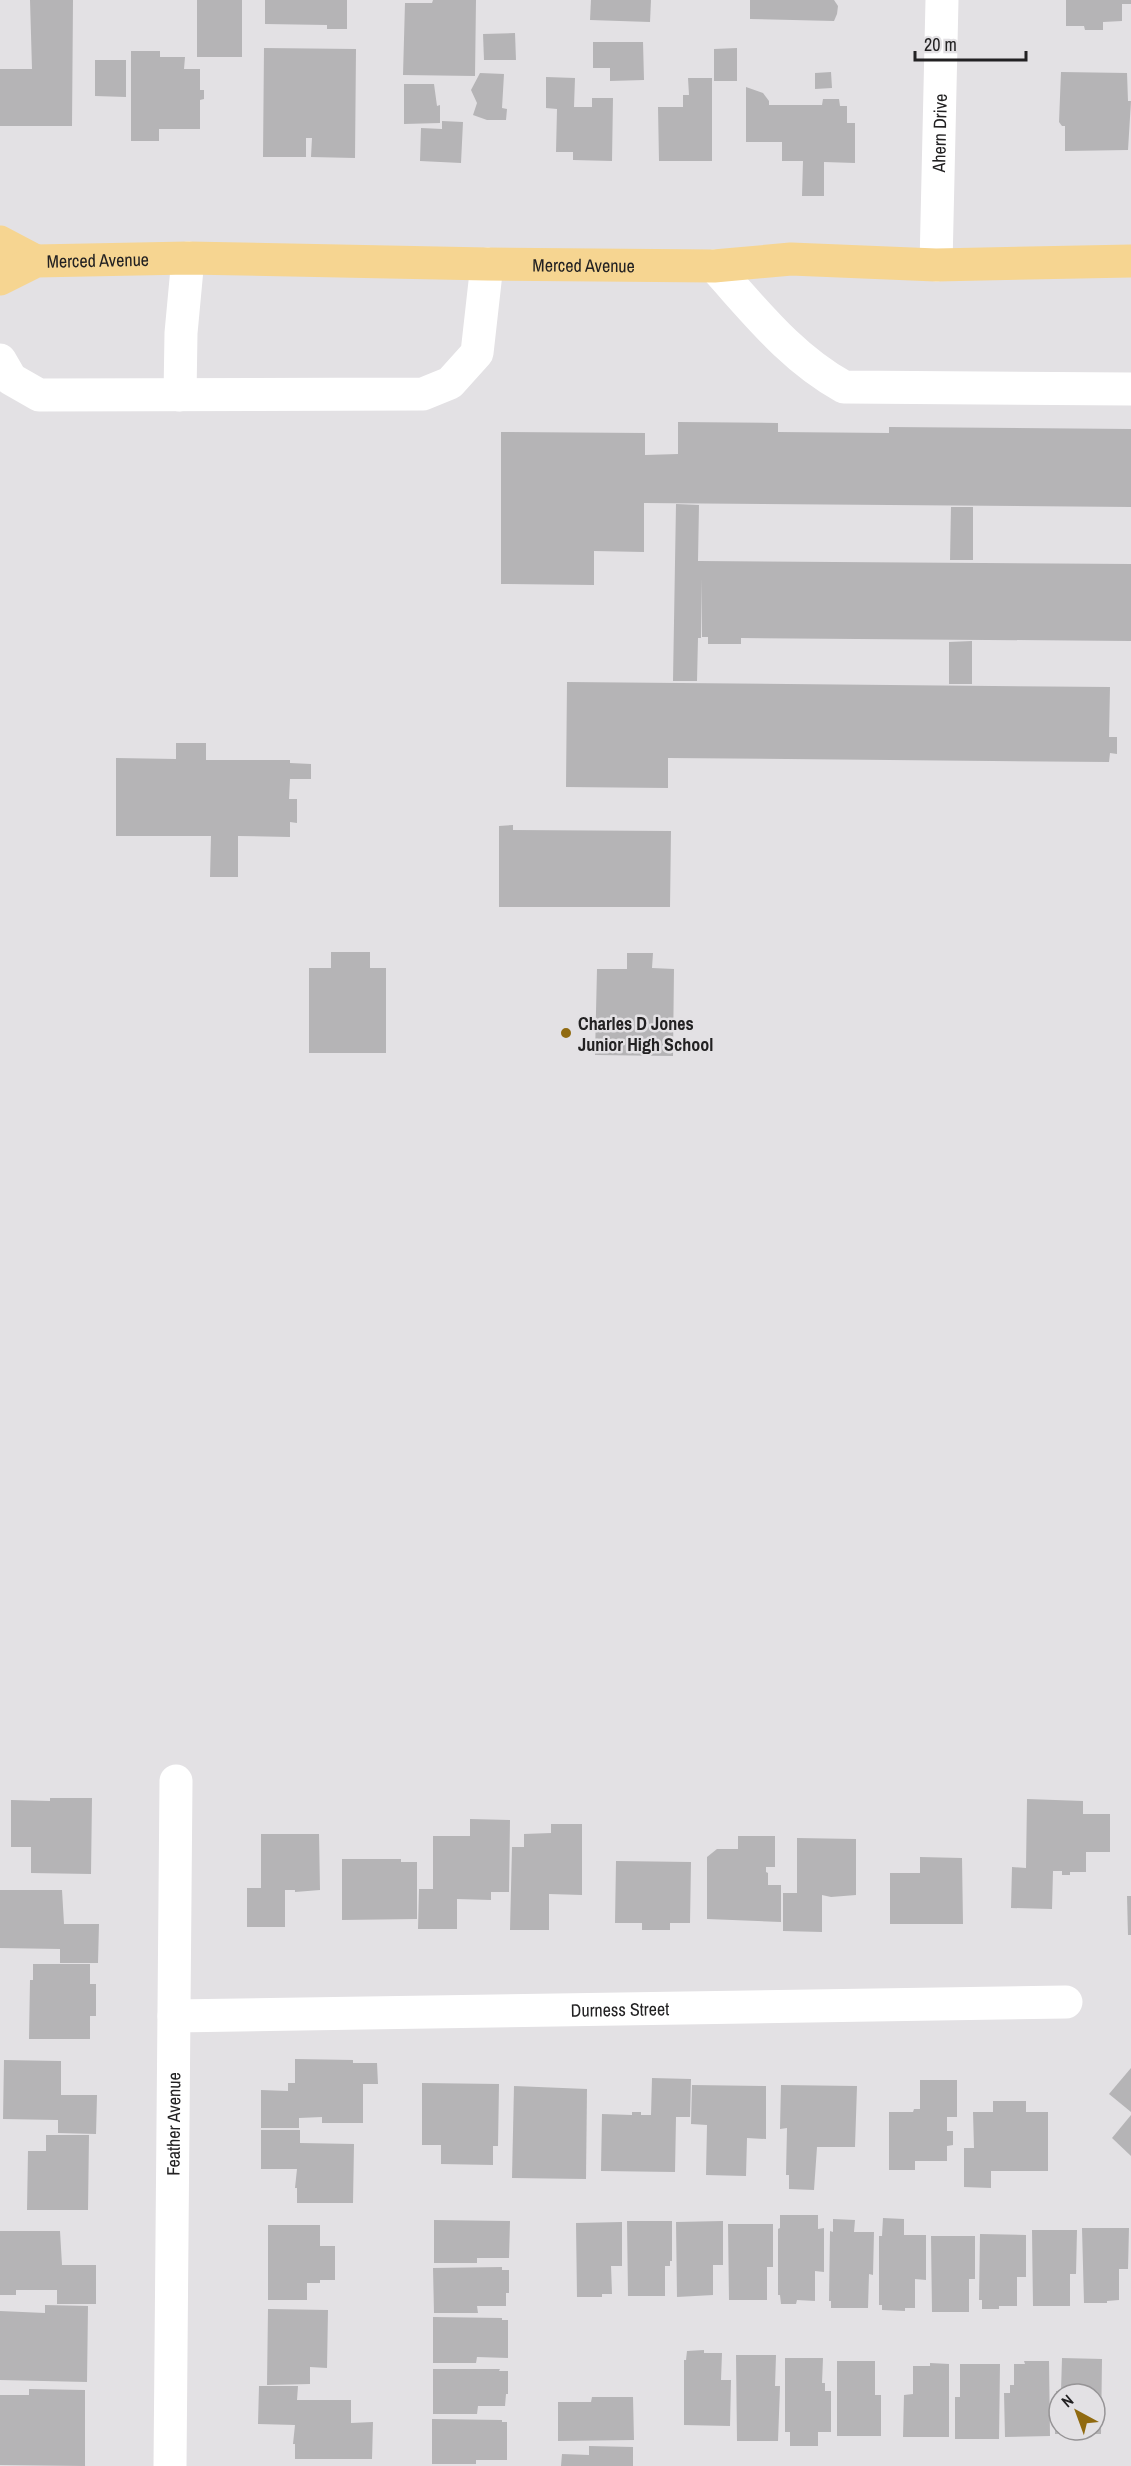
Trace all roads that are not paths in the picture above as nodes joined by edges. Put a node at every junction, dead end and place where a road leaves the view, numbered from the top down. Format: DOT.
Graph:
graph roads {
  1 [pos="942,0"];
  2 [pos="0,242"];
  3 [pos="188,258"];
  4 [pos="36,261"];
  5 [pos="1131,261"];
  6 [pos="487,264"];
  7 [pos="936,265"];
  8 [pos="714,266"];
  9 [pos="0,279"];
  10 [pos="0,360"];
  11 [pos="1131,389"];
  12 [pos="180,395"];
  13 [pos="176,1781"];
  14 [pos="1066,2002"];
  15 [pos="174,2016"];
  16 [pos="170,2466"];
  1 -- 7 [label="street, Ahern Drive"];
  2 -- 4 [label="main road, Merced Avenue"];
  3 -- 4 [label="main road, Merced Avenue"];
  3 -- 6 [label="main road, Merced Avenue"];
  3 -- 12 [label="street"];
  4 -- 9 [label="main road, Merced Avenue"];
  5 -- 7 [label="main road, Merced Avenue"];
  6 -- 8 [label="main road, Merced Avenue"];
  6 -- 12 [label="street"];
  7 -- 8 [label="main road, Merced Avenue"];
  8 -- 11 [label="street"];
  10 -- 12 [label="street"];
  13 -- 15 [label="street, Feather Avenue"];
  14 -- 15 [label="street, Durness Street"];
  15 -- 16 [label="street, Feather Avenue"];
}
